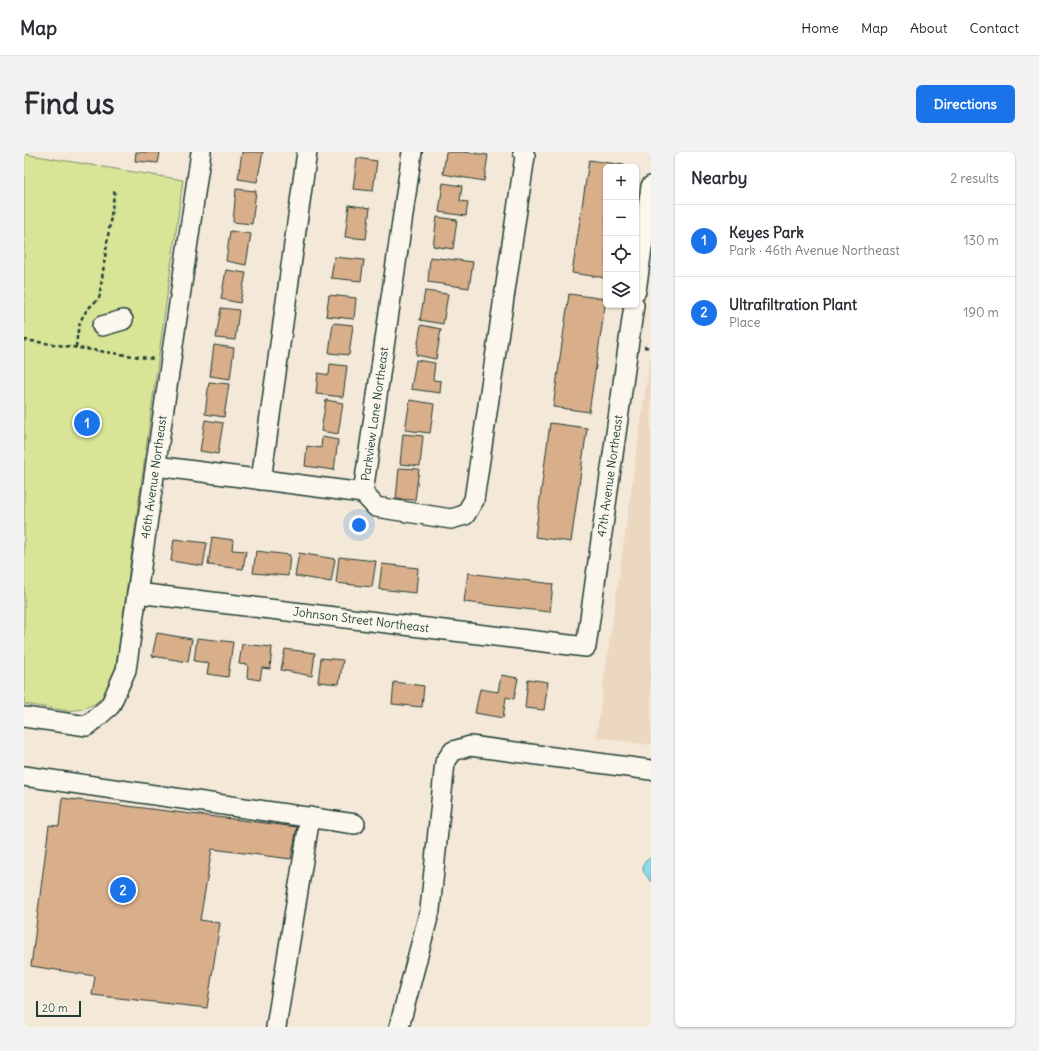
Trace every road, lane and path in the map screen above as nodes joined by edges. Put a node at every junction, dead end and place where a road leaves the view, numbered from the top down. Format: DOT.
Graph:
graph roads {
  1 [pos="201,152"];
  2 [pos="307,152"];
  3 [pos="412,152"];
  4 [pos="523,152"];
  5 [pos="651,186"];
  6 [pos="116,188"];
  7 [pos="639,272"];
  8 [pos="634,308"];
  9 [pos="122,320"];
  10 [pos="102,326"];
  11 [pos="24,340"];
  12 [pos="76,347"];
  13 [pos="171,360"];
  14 [pos="156,466"];
  15 [pos="261,480"];
  16 [pos="363,493"];
  17 [pos="137,593"];
  18 [pos="586,647"];
  19 [pos="24,717"];
  20 [pos="651,770"];
  21 [pos="24,776"];
  22 [pos="310,817"];
  23 [pos="355,824"];
  24 [pos="276,1027"];
  25 [pos="399,1027"];
  1 -- 13 [label="street, 46th Avenue Northeast"];
  2 -- 15 [label="street"];
  3 -- 16 [label="street, Parkview Lane Northeast"];
  4 -- 16 [label="street"];
  5 -- 7 [label="street"];
  6 -- 12 [label="path"];
  8 -- 18 [label="street, 47th Avenue Northeast"];
  9 -- 10 [label="street"];
  11 -- 12 [label="path"];
  12 -- 13 [label="path"];
  13 -- 14 [label="street, 46th Avenue Northeast"];
  14 -- 15 [label="street, Parkview Lane Northeast"];
  14 -- 17 [label="street, 46th Avenue Northeast"];
  15 -- 16 [label="street, Parkview Lane Northeast"];
  17 -- 18 [label="street, Johnson Street Northeast"];
  17 -- 19 [label="street, 46th Avenue Northeast"];
  20 -- 25 [label="street"];
  21 -- 22 [label="street"];
  22 -- 23 [label="street"];
  22 -- 24 [label="street"];
}
